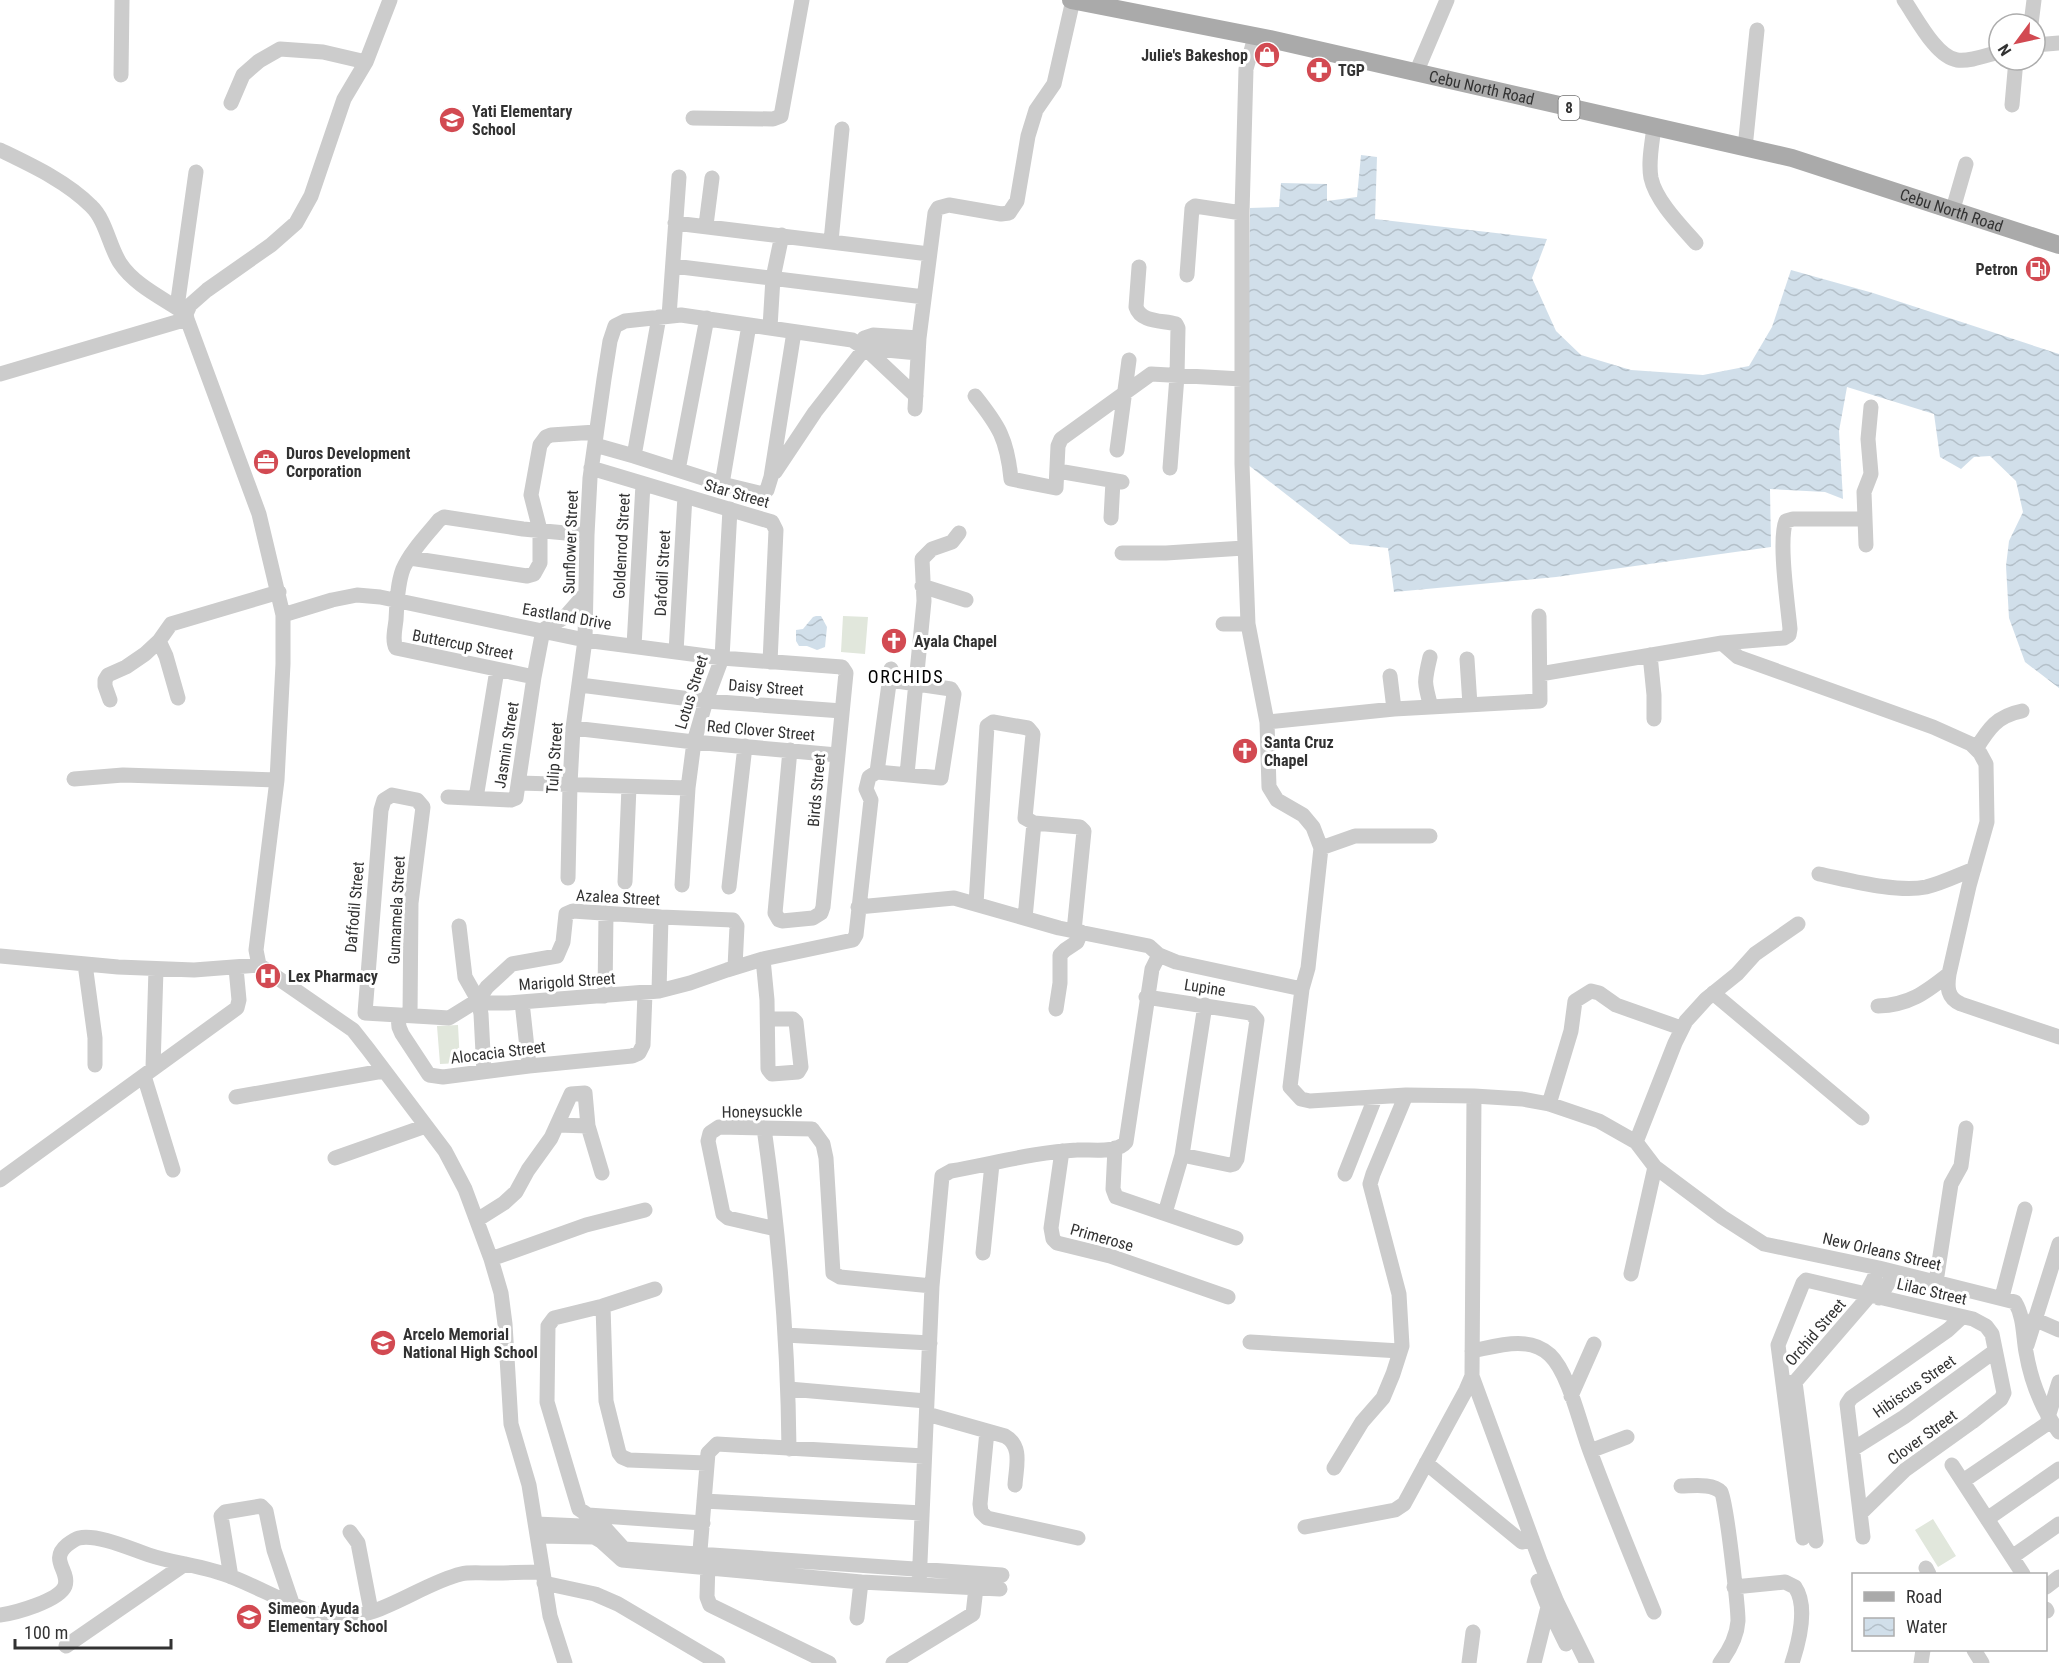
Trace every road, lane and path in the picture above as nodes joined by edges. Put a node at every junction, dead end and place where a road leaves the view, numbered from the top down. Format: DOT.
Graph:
graph roads {
  1 [pos="122,0"];
  2 [pos="390,0"];
  3 [pos="802,0"];
  4 [pos="1072,0"];
  5 [pos="1447,0"];
  6 [pos="1904,0"];
  7 [pos="1757,30"];
  8 [pos="1255,37"];
  9 [pos="1987,55"];
  10 [pos="366,62"];
  11 [pos="2015,72"];
  12 [pos="1416,73"];
  13 [pos="121,75"];
  14 [pos="231,103"];
  15 [pos="2012,105"];
  16 [pos="693,118"];
  17 [pos="1654,127"];
  18 [pos="842,129"];
  19 [pos="1745,148"];
  20 [pos="0,150"];
  21 [pos="1966,164"];
  22 [pos="196,172"];
  23 [pos="679,177"];
  24 [pos="712,178"];
  25 [pos="1953,209"];
  26 [pos="1242,213"];
  27 [pos="675,223"];
  28 [pos="706,225"];
  29 [pos="782,235"];
  30 [pos="831,242"];
  31 [pos="1696,243"];
  32 [pos="2059,245"];
  33 [pos="929,254"];
  34 [pos="673,266"];
  35 [pos="1138,267"];
  36 [pos="1187,275"];
  37 [pos="773,279"];
  38 [pos="924,297"];
  39 [pos="183,313"];
  40 [pos="664,316"];
  41 [pos="707,318"];
  42 [pos="749,325"];
  43 [pos="770,327"];
  44 [pos="794,332"];
  45 [pos="863,341"];
  46 [pos="918,346"];
  47 [pos="1129,360"];
  48 [pos="0,374"];
  49 [pos="1177,376"];
  50 [pos="1242,379"];
  51 [pos="1125,392"];
  52 [pos="975,396"];
  53 [pos="1871,406"];
  54 [pos="595,439"];
  55 [pos="1117,450"];
  56 [pos="634,456"];
  57 [pos="591,468"];
  58 [pos="1170,468"];
  59 [pos="678,470"];
  60 [pos="1058,471"];
  61 [pos="771,477"];
  62 [pos="643,484"];
  63 [pos="722,484"];
  64 [pos="685,496"];
  65 [pos="730,509"];
  66 [pos="1111,518"];
  67 [pos="1865,519"];
  68 [pos="540,530"];
  69 [pos="959,533"];
  70 [pos="586,535"];
  71 [pos="1866,545"];
  72 [pos="1244,548"];
  73 [pos="1122,553"];
  74 [pos="410,558"];
  75 [pos="922,586"];
  76 [pos="279,592"];
  77 [pos="586,593"];
  78 [pos="966,600"];
  79 [pos="397,601"];
  80 [pos="283,615"];
  81 [pos="1539,615"];
  82 [pos="1223,624"];
  83 [pos="1248,624"];
  84 [pos="543,630"];
  85 [pos="585,640"];
  86 [pos="159,641"];
  87 [pos="1722,643"];
  88 [pos="634,646"];
  89 [pos="676,652"];
  90 [pos="1650,655"];
  91 [pos="1430,657"];
  92 [pos="722,658"];
  93 [pos="1467,659"];
  94 [pos="770,662"];
  95 [pos="497,669"];
  96 [pos="846,671"];
  97 [pos="1540,674"];
  98 [pos="534,676"];
  99 [pos="1390,676"];
  100 [pos="915,684"];
  101 [pos="580,686"];
  102 [pos="178,698"];
  103 [pos="110,700"];
  104 [pos="706,700"];
  105 [pos="1470,705"];
  106 [pos="1431,707"];
  107 [pos="1394,709"];
  108 [pos="842,711"];
  109 [pos="2022,711"];
  110 [pos="1654,719"];
  111 [pos="1267,722"];
  112 [pos="573,728"];
  113 [pos="694,742"];
  114 [pos="745,746"];
  115 [pos="1976,749"];
  116 [pos="790,750"];
  117 [pos="837,755"];
  118 [pos="877,772"];
  119 [pos="908,774"];
  120 [pos="74,779"];
  121 [pos="277,780"];
  122 [pos="519,783"];
  123 [pos="570,784"];
  124 [pos="629,787"];
  125 [pos="688,788"];
  126 [pos="448,797"];
  127 [pos="476,798"];
  128 [pos="423,807"];
  129 [pos="1034,823"];
  130 [pos="1430,836"];
  131 [pos="1321,848"];
  132 [pos="1974,869"];
  133 [pos="1819,874"];
  134 [pos="568,878"];
  135 [pos="625,882"];
  136 [pos="682,885"];
  137 [pos="729,887"];
  138 [pos="976,904"];
  139 [pos="858,907"];
  140 [pos="606,913"];
  141 [pos="661,917"];
  142 [pos="1025,918"];
  143 [pos="1798,924"];
  144 [pos="459,926"];
  145 [pos="1077,932"];
  146 [pos="0,955"];
  147 [pos="1159,955"];
  148 [pos="763,959"];
  149 [pos="85,964"];
  150 [pos="259,965"];
  151 [pos="735,967"];
  152 [pos="236,968"];
  153 [pos="156,969"];
  154 [pos="1949,974"];
  155 [pos="1302,989"];
  156 [pos="652,992"];
  157 [pos="1713,993"];
  158 [pos="605,996"];
  159 [pos="1146,997"];
  160 [pos="478,1000"];
  161 [pos="522,1002"];
  162 [pos="1205,1005"];
  163 [pos="1878,1006"];
  164 [pos="1056,1009"];
  165 [pos="364,1013"];
  166 [pos="404,1016"];
  167 [pos="768,1019"];
  168 [pos="1681,1028"];
  169 [pos="353,1030"];
  170 [pos="2059,1037"];
  171 [pos="95,1065"];
  172 [pos="529,1066"];
  173 [pos="383,1071"];
  174 [pos="148,1072"];
  175 [pos="484,1072"];
  176 [pos="1406,1095"];
  177 [pos="1474,1096"];
  178 [pos="236,1097"];
  179 [pos="1376,1098"];
  180 [pos="1550,1104"];
  181 [pos="1862,1118"];
  182 [pos="558,1125"];
  183 [pos="426,1126"];
  184 [pos="588,1126"];
  185 [pos="764,1128"];
  186 [pos="1966,1128"];
  187 [pos="1636,1142"];
  188 [pos="1115,1149"];
  189 [pos="1062,1151"];
  190 [pos="1182,1155"];
  191 [pos="335,1158"];
  192 [pos="992,1164"];
  193 [pos="1655,1167"];
  194 [pos="173,1170"];
  195 [pos="602,1173"];
  196 [pos="1345,1174"];
  197 [pos="0,1180"];
  198 [pos="2025,1209"];
  199 [pos="645,1210"];
  200 [pos="1165,1213"];
  201 [pos="477,1220"];
  202 [pos="776,1229"];
  203 [pos="1236,1238"];
  204 [pos="2059,1244"];
  205 [pos="983,1253"];
  206 [pos="491,1259"];
  207 [pos="1879,1268"];
  208 [pos="1895,1272"];
  209 [pos="1631,1274"];
  210 [pos="1936,1282"];
  211 [pos="932,1286"];
  212 [pos="655,1289"];
  213 [pos="1872,1296"];
  214 [pos="1228,1297"];
  215 [pos="2002,1297"];
  216 [pos="603,1306"];
  217 [pos="1962,1317"];
  218 [pos="2034,1319"];
  219 [pos="2059,1330"];
  220 [pos="785,1335"];
  221 [pos="1250,1342"];
  222 [pos="930,1343"];
  223 [pos="1594,1344"];
  224 [pos="2025,1350"];
  225 [pos="1400,1351"];
  226 [pos="1995,1351"];
  227 [pos="1472,1352"];
  228 [pos="2059,1382"];
  229 [pos="1469,1383"];
  230 [pos="1789,1383"];
  231 [pos="789,1389"];
  232 [pos="2004,1390"];
  233 [pos="1571,1396"];
  234 [pos="926,1408"];
  235 [pos="2052,1424"];
  236 [pos="987,1431"];
  237 [pos="1627,1437"];
  238 [pos="789,1449"];
  239 [pos="1853,1449"];
  240 [pos="1590,1451"];
  241 [pos="924,1456"];
  242 [pos="706,1463"];
  243 [pos="1425,1463"];
  244 [pos="1952,1465"];
  245 [pos="1334,1468"];
  246 [pos="2059,1469"];
  247 [pos="1963,1481"];
  248 [pos="1015,1485"];
  249 [pos="1681,1486"];
  250 [pos="704,1501"];
  251 [pos="922,1513"];
  252 [pos="1861,1513"];
  253 [pos="1987,1519"];
  254 [pos="703,1523"];
  255 [pos="2059,1524"];
  256 [pos="1305,1527"];
  257 [pos="537,1530"];
  258 [pos="350,1532"];
  259 [pos="1863,1537"];
  260 [pos="1078,1538"];
  261 [pos="1810,1540"];
  262 [pos="1527,1541"];
  263 [pos="2012,1557"];
  264 [pos="704,1562"];
  265 [pos="185,1564"];
  266 [pos="2022,1573"];
  267 [pos="231,1577"];
  268 [pos="543,1577"];
  269 [pos="919,1577"];
  270 [pos="2059,1577"];
  271 [pos="977,1580"];
  272 [pos="861,1582"];
  273 [pos="1001,1582"];
  274 [pos="2047,1586"];
  275 [pos="1734,1587"];
  276 [pos="292,1603"];
  277 [pos="1552,1605"];
  278 [pos="371,1611"];
  279 [pos="1653,1612"];
  280 [pos="0,1615"];
  281 [pos="857,1618"];
  282 [pos="1473,1632"];
  283 [pos="66,1646"];
  284 [pos="565,1663"];
  285 [pos="718,1663"];
  286 [pos="829,1663"];
  287 [pos="893,1663"];
  288 [pos="1469,1663"];
  289 [pos="1534,1663"];
  290 [pos="1576,1663"];
  291 [pos="1587,1663"];
  292 [pos="1720,1663"];
  293 [pos="1792,1663"];
  1 -- 13 [label="street"];
  2 -- 10 [label="street"];
  3 -- 16 [label="street"];
  4 -- 8 [label="main road, Cebu North Road / 8"];
  4 -- 33 [label="street"];
  5 -- 12 [label="street"];
  6 -- 9 [label="street"];
  7 -- 19 [label="street"];
  8 -- 12 [label="main road, Cebu North Road / 8"];
  8 -- 26 [label="street"];
  10 -- 14 [label="street"];
  10 -- 39 [label="street"];
  11 -- 15 [label="street"];
  12 -- 17 [label="main road, Cebu North Road / 8"];
  17 -- 19 [label="main road, Cebu North Road / 8"];
  17 -- 31 [label="street"];
  18 -- 30 [label="street"];
  19 -- 25 [label="main road, Cebu North Road / 8"];
  20 -- 39 [label="street"];
  21 -- 25 [label="street"];
  22 -- 39 [label="street"];
  23 -- 27 [label="street"];
  24 -- 28 [label="street"];
  25 -- 32 [label="main road, Cebu North Road / 8"];
  26 -- 36 [label="street"];
  26 -- 50 [label="street"];
  27 -- 28 [label="street"];
  27 -- 34 [label="street"];
  28 -- 29 [label="street"];
  29 -- 30 [label="street"];
  29 -- 37 [label="street"];
  30 -- 33 [label="street"];
  33 -- 38 [label="street"];
  34 -- 37 [label="street"];
  34 -- 40 [label="street"];
  35 -- 49 [label="street"];
  37 -- 38 [label="street"];
  37 -- 43 [label="street"];
  38 -- 46 [label="street"];
  39 -- 48 [label="street"];
  39 -- 76 [label="street"];
  40 -- 41 [label="street"];
  40 -- 54 [label="street, Sunflower Street"];
  40 -- 56 [label="street"];
  41 -- 42 [label="street"];
  41 -- 59 [label="street"];
  42 -- 43 [label="street"];
  42 -- 63 [label="street"];
  43 -- 44 [label="street"];
  44 -- 45 [label="street"];
  44 -- 61 [label="street"];
  45 -- 46 [label="street"];
  45 -- 46 [label="street"];
  45 -- 61 [label="street"];
  47 -- 51 [label="street"];
  49 -- 50 [label="street"];
  49 -- 51 [label="street"];
  49 -- 58 [label="street"];
  50 -- 72 [label="street"];
  51 -- 55 [label="street"];
  51 -- 60 [label="street"];
  52 -- 60 [label="street"];
  53 -- 67 [label="street"];
  54 -- 56 [label="street"];
  54 -- 57 [label="street, Sunflower Street"];
  54 -- 68 [label="street"];
  56 -- 59 [label="street"];
  57 -- 62 [label="street, Star Street"];
  57 -- 70 [label="street, Sunflower Street"];
  59 -- 63 [label="street"];
  60 -- 66 [label="street"];
  61 -- 63 [label="street"];
  62 -- 64 [label="street, Star Street"];
  62 -- 88 [label="street, Goldenrod Street"];
  64 -- 65 [label="street, Star Street"];
  64 -- 89 [label="street, Dafodil Street"];
  65 -- 92 [label="street, Lotus Street"];
  65 -- 94 [label="street, Star Street"];
  67 -- 71 [label="street"];
  67 -- 87 [label="street"];
  68 -- 70 [label="street"];
  68 -- 74 [label="street"];
  68 -- 74 [label="street"];
  69 -- 75 [label="street"];
  70 -- 77 [label="street, Sunflower Street"];
  72 -- 73 [label="street"];
  72 -- 83 [label="street"];
  74 -- 79 [label="street"];
  75 -- 78 [label="street"];
  75 -- 100 [label="street"];
  76 -- 80 [label="street"];
  76 -- 86 [label="street"];
  77 -- 84 [label="street"];
  77 -- 85 [label="street, Sunflower Street"];
  79 -- 80 [label="street, Eastland Drive"];
  79 -- 84 [label="street, Eastland Drive"];
  79 -- 95 [label="street, Buttercup Street"];
  80 -- 121 [label="street"];
  81 -- 97 [label="street"];
  82 -- 83 [label="street"];
  83 -- 111 [label="street"];
  84 -- 85 [label="street, Eastland Drive"];
  84 -- 98 [label="street, Jasmin Street"];
  85 -- 88 [label="street, Eastland Drive"];
  85 -- 101 [label="street, Tulip Street"];
  86 -- 102 [label="street"];
  86 -- 103 [label="street"];
  87 -- 90 [label="street"];
  87 -- 115 [label="street"];
  88 -- 89 [label="street, Eastland Drive"];
  89 -- 92 [label="street, Eastland Drive"];
  90 -- 97 [label="street"];
  90 -- 110 [label="street"];
  91 -- 106 [label="street"];
  92 -- 94 [label="street, Eastland Drive"];
  92 -- 104 [label="street, Lotus Street"];
  93 -- 105 [label="street"];
  94 -- 96 [label="street, Eastland Drive"];
  95 -- 98 [label="street, Buttercup Street"];
  95 -- 127 [label="street"];
  96 -- 108 [label="street, Birds Street"];
  97 -- 105 [label="street"];
  98 -- 122 [label="street, Jasmin Street"];
  99 -- 107 [label="street"];
  100 -- 118 [label="street"];
  100 -- 119 [label="street"];
  100 -- 119 [label="street"];
  101 -- 104 [label="street, Daisy Street"];
  101 -- 112 [label="street, Tulip Street"];
  104 -- 108 [label="street, Daisy Street"];
  104 -- 113 [label="street, Lotus Street"];
  105 -- 106 [label="street"];
  106 -- 107 [label="street"];
  107 -- 111 [label="street"];
  108 -- 117 [label="street, Birds Street"];
  109 -- 115 [label="street"];
  111 -- 131 [label="street"];
  112 -- 113 [label="street, Red Clover Street"];
  112 -- 123 [label="street, Tulip Street"];
  113 -- 114 [label="street, Red Clover Street"];
  113 -- 125 [label="street, Lotus Street"];
  114 -- 116 [label="street, Red Clover Street"];
  114 -- 137 [label="street"];
  115 -- 132 [label="street"];
  116 -- 117 [label="street, Red Clover Street"];
  116 -- 117 [label="street, Birds Street"];
  118 -- 119 [label="street"];
  118 -- 139 [label="street"];
  120 -- 121 [label="street"];
  121 -- 150 [label="street"];
  122 -- 123 [label="street"];
  122 -- 127 [label="street, Jasmin Street"];
  123 -- 124 [label="street"];
  123 -- 134 [label="street, Tulip Street"];
  124 -- 125 [label="street"];
  124 -- 135 [label="street"];
  125 -- 136 [label="street, Lotus Street"];
  126 -- 127 [label="street, Jasmin Street"];
  128 -- 165 [label="street, Daffodil Street"];
  128 -- 166 [label="street, Gumamela Street"];
  129 -- 138 [label="street"];
  129 -- 142 [label="street"];
  129 -- 145 [label="street"];
  130 -- 131 [label="street"];
  131 -- 155 [label="street"];
  132 -- 133 [label="street"];
  132 -- 154 [label="street"];
  138 -- 139 [label="street"];
  138 -- 142 [label="street"];
  139 -- 148 [label="street, Marigold Street"];
  140 -- 141 [label="street, Azalea Street"];
  140 -- 158 [label="street"];
  140 -- 160 [label="street, Azalea Street"];
  141 -- 151 [label="street, Azalea Street"];
  141 -- 156 [label="street"];
  142 -- 145 [label="street"];
  143 -- 157 [label="street"];
  144 -- 160 [label="street"];
  145 -- 147 [label="street"];
  145 -- 164 [label="street"];
  146 -- 149 [label="street"];
  147 -- 155 [label="street"];
  147 -- 159 [label="street"];
  148 -- 151 [label="street, Marigold Street"];
  148 -- 167 [label="street"];
  149 -- 153 [label="street"];
  149 -- 171 [label="street"];
  150 -- 152 [label="street"];
  150 -- 169 [label="street"];
  151 -- 156 [label="street, Marigold Street"];
  152 -- 153 [label="street"];
  152 -- 174 [label="street"];
  153 -- 174 [label="street"];
  154 -- 163 [label="street"];
  154 -- 170 [label="street"];
  155 -- 179 [label="street"];
  156 -- 158 [label="street, Marigold Street"];
  156 -- 172 [label="street, Alocacia Street"];
  157 -- 168 [label="street"];
  157 -- 181 [label="street"];
  158 -- 161 [label="street, Marigold Street"];
  159 -- 162 [label="street, Lupine"];
  159 -- 188 [label="street"];
  160 -- 161 [label="street, Marigold Street"];
  160 -- 166 [label="street"];
  160 -- 175 [label="street"];
  161 -- 172 [label="street"];
  162 -- 190 [label="street"];
  162 -- 190 [label="street, Lupine"];
  165 -- 166 [label="street"];
  165 -- 169 [label="street"];
  166 -- 175 [label="street, Alocacia Street"];
  168 -- 180 [label="street"];
  168 -- 187 [label="street"];
  169 -- 173 [label="street"];
  172 -- 175 [label="street, Alocacia Street"];
  173 -- 178 [label="street"];
  173 -- 183 [label="street"];
  174 -- 194 [label="street"];
  174 -- 197 [label="street"];
  176 -- 177 [label="street"];
  176 -- 179 [label="street"];
  176 -- 225 [label="street"];
  177 -- 180 [label="street"];
  177 -- 227 [label="street"];
  179 -- 196 [label="street"];
  180 -- 187 [label="street"];
  182 -- 184 [label="street"];
  182 -- 184 [label="street"];
  182 -- 201 [label="street"];
  183 -- 191 [label="street"];
  183 -- 201 [label="street"];
  184 -- 195 [label="street"];
  185 -- 202 [label="street"];
  185 -- 202 [label="street, Honeysuckle"];
  185 -- 211 [label="street, Honeysuckle"];
  186 -- 210 [label="street"];
  187 -- 193 [label="street, New Orleans Street"];
  188 -- 189 [label="street"];
  188 -- 200 [label="street"];
  189 -- 192 [label="street"];
  189 -- 214 [label="street, Primerose"];
  190 -- 200 [label="street"];
  192 -- 205 [label="street"];
  192 -- 211 [label="street"];
  193 -- 207 [label="street, New Orleans Street"];
  193 -- 209 [label="street"];
  198 -- 215 [label="street"];
  199 -- 206 [label="street"];
  200 -- 203 [label="street"];
  201 -- 206 [label="street"];
  202 -- 220 [label="street"];
  204 -- 218 [label="street"];
  206 -- 257 [label="street"];
  207 -- 208 [label="street, New Orleans Street"];
  207 -- 213 [label="street"];
  208 -- 210 [label="street, New Orleans Street"];
  208 -- 213 [label="street"];
  210 -- 215 [label="street, New Orleans Street"];
  211 -- 222 [label="street"];
  212 -- 216 [label="street"];
  213 -- 217 [label="street, Lilac Street"];
  213 -- 230 [label="street, Orchid Street"];
  213 -- 230 [label="street, Lilac Street"];
  215 -- 224 [label="street"];
  216 -- 242 [label="street"];
  216 -- 254 [label="street"];
  217 -- 226 [label="street, Lilac Street"];
  217 -- 239 [label="street"];
  218 -- 219 [label="street"];
  218 -- 224 [label="street"];
  220 -- 222 [label="street"];
  220 -- 231 [label="street"];
  221 -- 225 [label="street"];
  222 -- 234 [label="street"];
  223 -- 233 [label="street"];
  224 -- 235 [label="street"];
  225 -- 245 [label="street"];
  226 -- 232 [label="street, Lilac Street"];
  226 -- 239 [label="street, Hibiscus Street"];
  227 -- 229 [label="street"];
  227 -- 233 [label="street"];
  228 -- 235 [label="street"];
  229 -- 243 [label="street"];
  229 -- 262 [label="street"];
  230 -- 261 [label="street"];
  231 -- 234 [label="street"];
  231 -- 238 [label="street"];
  232 -- 252 [label="street, Clover Street"];
  233 -- 240 [label="street"];
  234 -- 236 [label="street"];
  234 -- 241 [label="street"];
  235 -- 247 [label="street"];
  236 -- 248 [label="street"];
  236 -- 260 [label="street"];
  237 -- 240 [label="street"];
  238 -- 241 [label="street"];
  238 -- 242 [label="street"];
  239 -- 252 [label="street"];
  240 -- 279 [label="street"];
  241 -- 251 [label="street"];
  242 -- 250 [label="street"];
  243 -- 256 [label="street"];
  243 -- 262 [label="street"];
  244 -- 247 [label="street"];
  246 -- 253 [label="street"];
  247 -- 253 [label="street"];
  249 -- 275 [label="street"];
  250 -- 251 [label="street"];
  250 -- 254 [label="street"];
  251 -- 269 [label="street"];
  252 -- 259 [label="street"];
  253 -- 263 [label="street"];
  254 -- 264 [label="street"];
  255 -- 263 [label="street"];
  257 -- 264 [label="street"];
  257 -- 268 [label="street"];
  258 -- 278 [label="street"];
  262 -- 277 [label="street"];
  263 -- 266 [label="street"];
  264 -- 269 [label="street"];
  264 -- 272 [label="street"];
  264 -- 286 [label="street"];
  265 -- 267 [label="street"];
  265 -- 280 [label="street"];
  265 -- 283 [label="street"];
  267 -- 276 [label="street"];
  267 -- 276 [label="street"];
  268 -- 278 [label="street"];
  268 -- 284 [label="street"];
  268 -- 285 [label="street"];
  269 -- 271 [label="street"];
  269 -- 272 [label="street"];
  270 -- 274 [label="street"];
  271 -- 273 [label="street"];
  271 -- 287 [label="street"];
  272 -- 281 [label="street"];
  275 -- 292 [label="street"];
  275 -- 293 [label="street"];
  276 -- 278 [label="street"];
  277 -- 289 [label="street"];
  277 -- 290 [label="street"];
  277 -- 291 [label="street"];
  282 -- 288 [label="street"];
}
